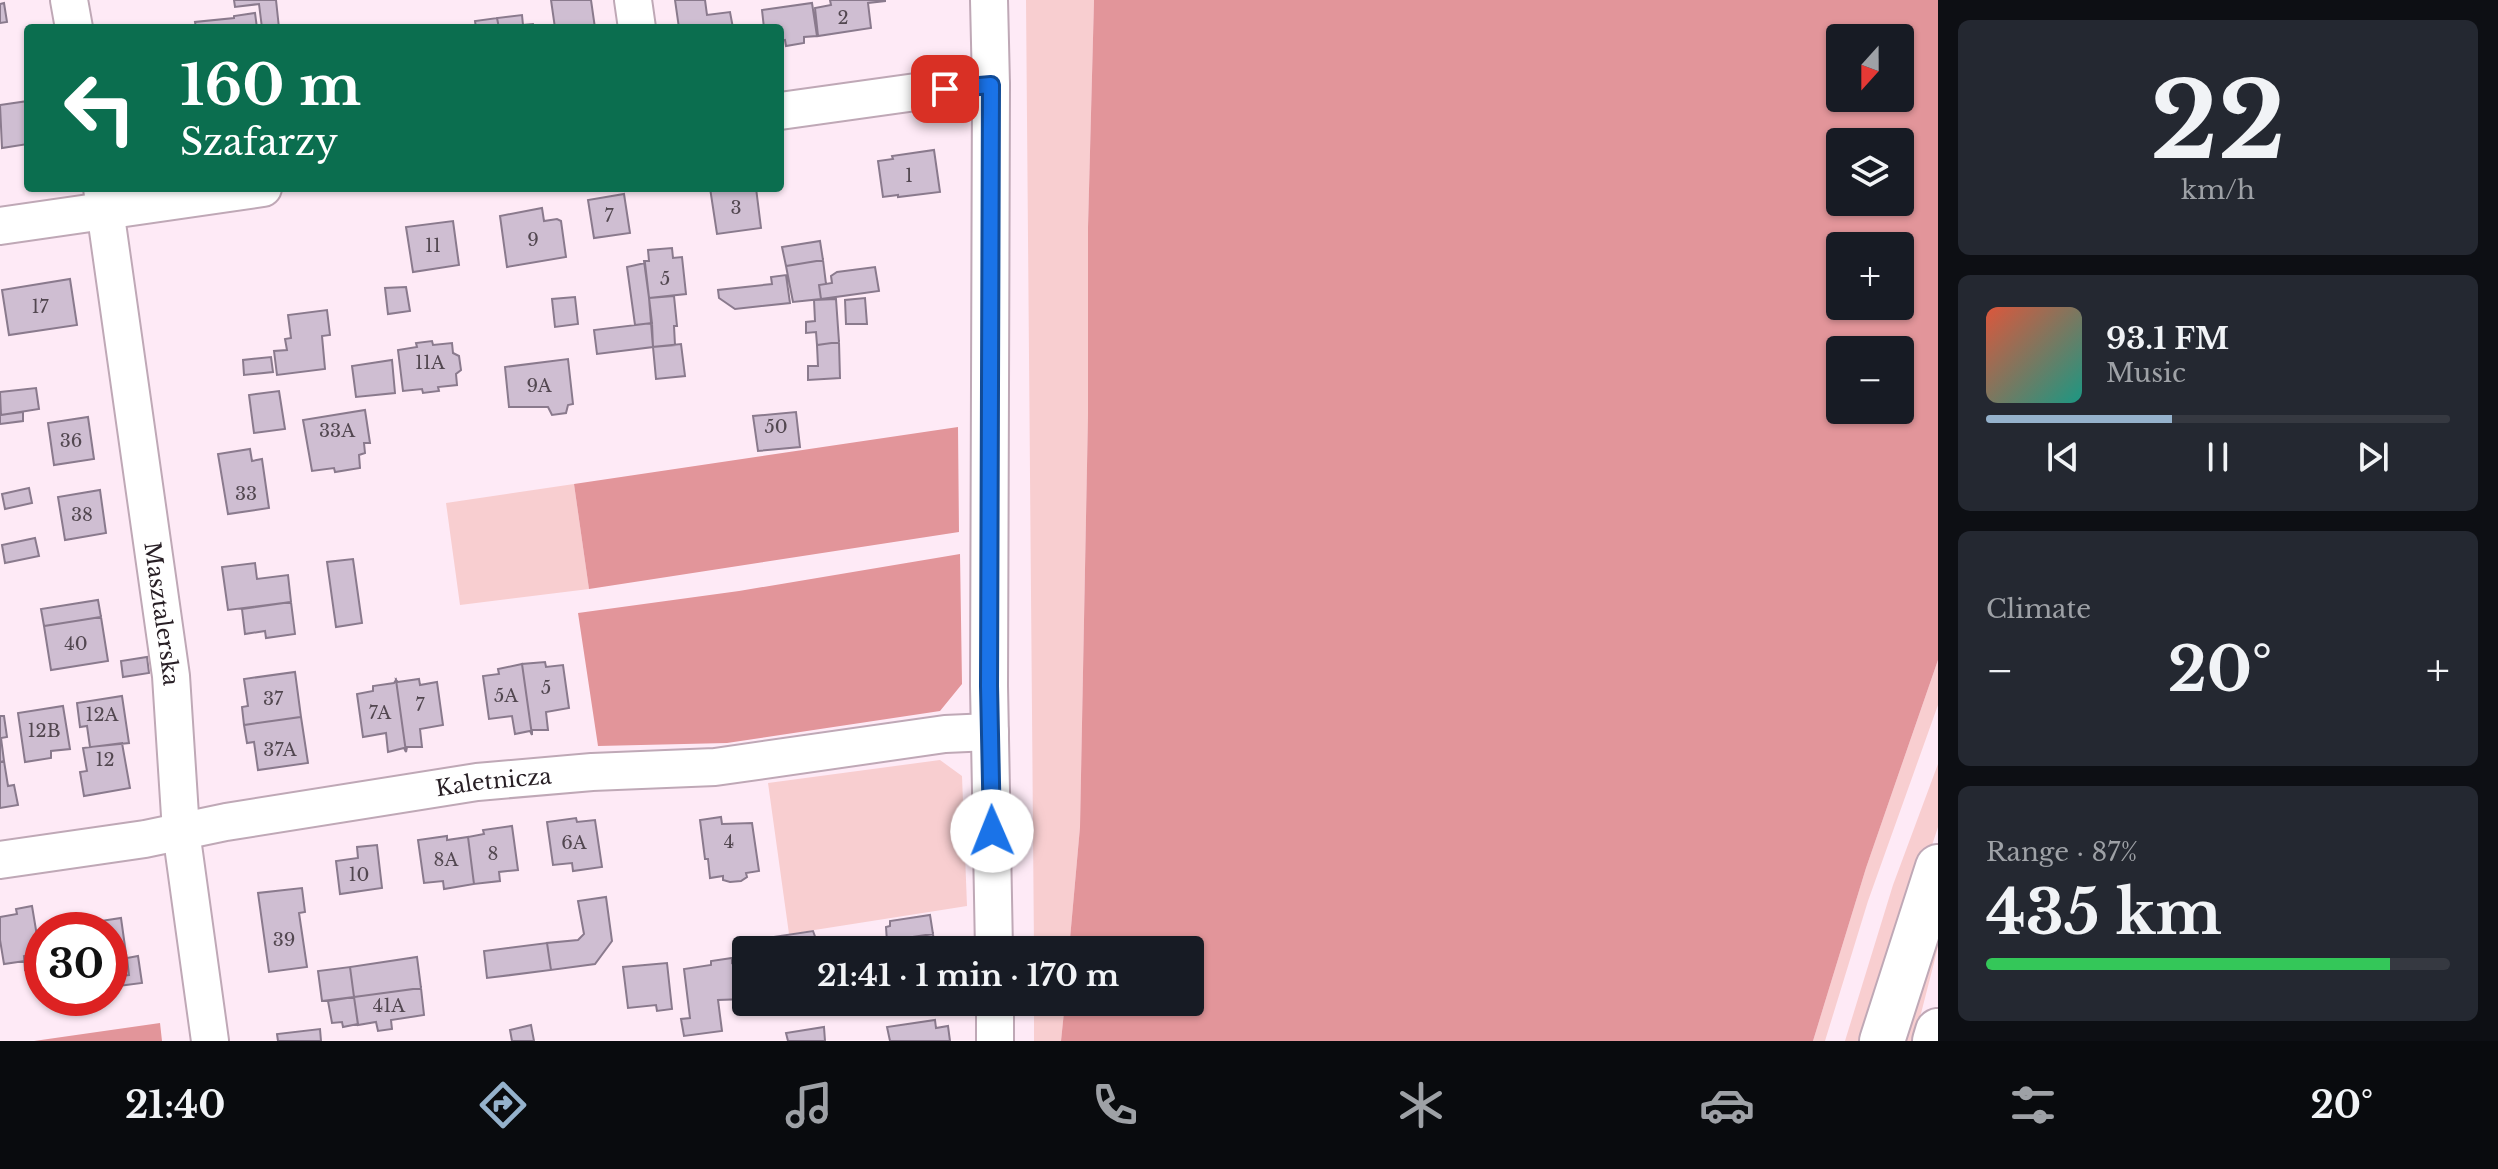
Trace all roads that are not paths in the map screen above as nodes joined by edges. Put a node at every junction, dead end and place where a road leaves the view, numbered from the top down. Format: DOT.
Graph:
graph roads {
  1 [pos="69,0"];
  2 [pos="633,0"];
  3 [pos="989,0"];
  4 [pos="73,24"];
  5 [pos="636,24"];
  6 [pos="991,85"];
  7 [pos="784,110"];
  8 [pos="205,192"];
  9 [pos="103,199"];
  10 [pos="0,226"];
  11 [pos="990,732"];
  12 [pos="181,831"];
  13 [pos="0,860"];
  14 [pos="1938,867"];
  15 [pos="994,936"];
  16 [pos="995,1016"];
  17 [pos="1938,1031"];
  18 [pos="210,1041"];
  19 [pos="995,1041"];
  20 [pos="1882,1041"];
  21 [pos="1935,1041"];
  1 -- 4 [label="street"];
  2 -- 5 [label="street"];
  3 -- 6 [label="street"];
  6 -- 7 [label="street"];
  6 -- 11 [label="street"];
  8 -- 9 [label="street"];
  9 -- 10 [label="street"];
  9 -- 12 [label="street, Masztalerska"];
  11 -- 12 [label="street, Kaletnicza"];
  11 -- 15 [label="street"];
  12 -- 13 [label="street, Kaletnicza"];
  12 -- 18 [label="street, Masztalerska"];
  14 -- 20 [label="main road"];
  16 -- 19 [label="street"];
  17 -- 21 [label="main road"];
}
